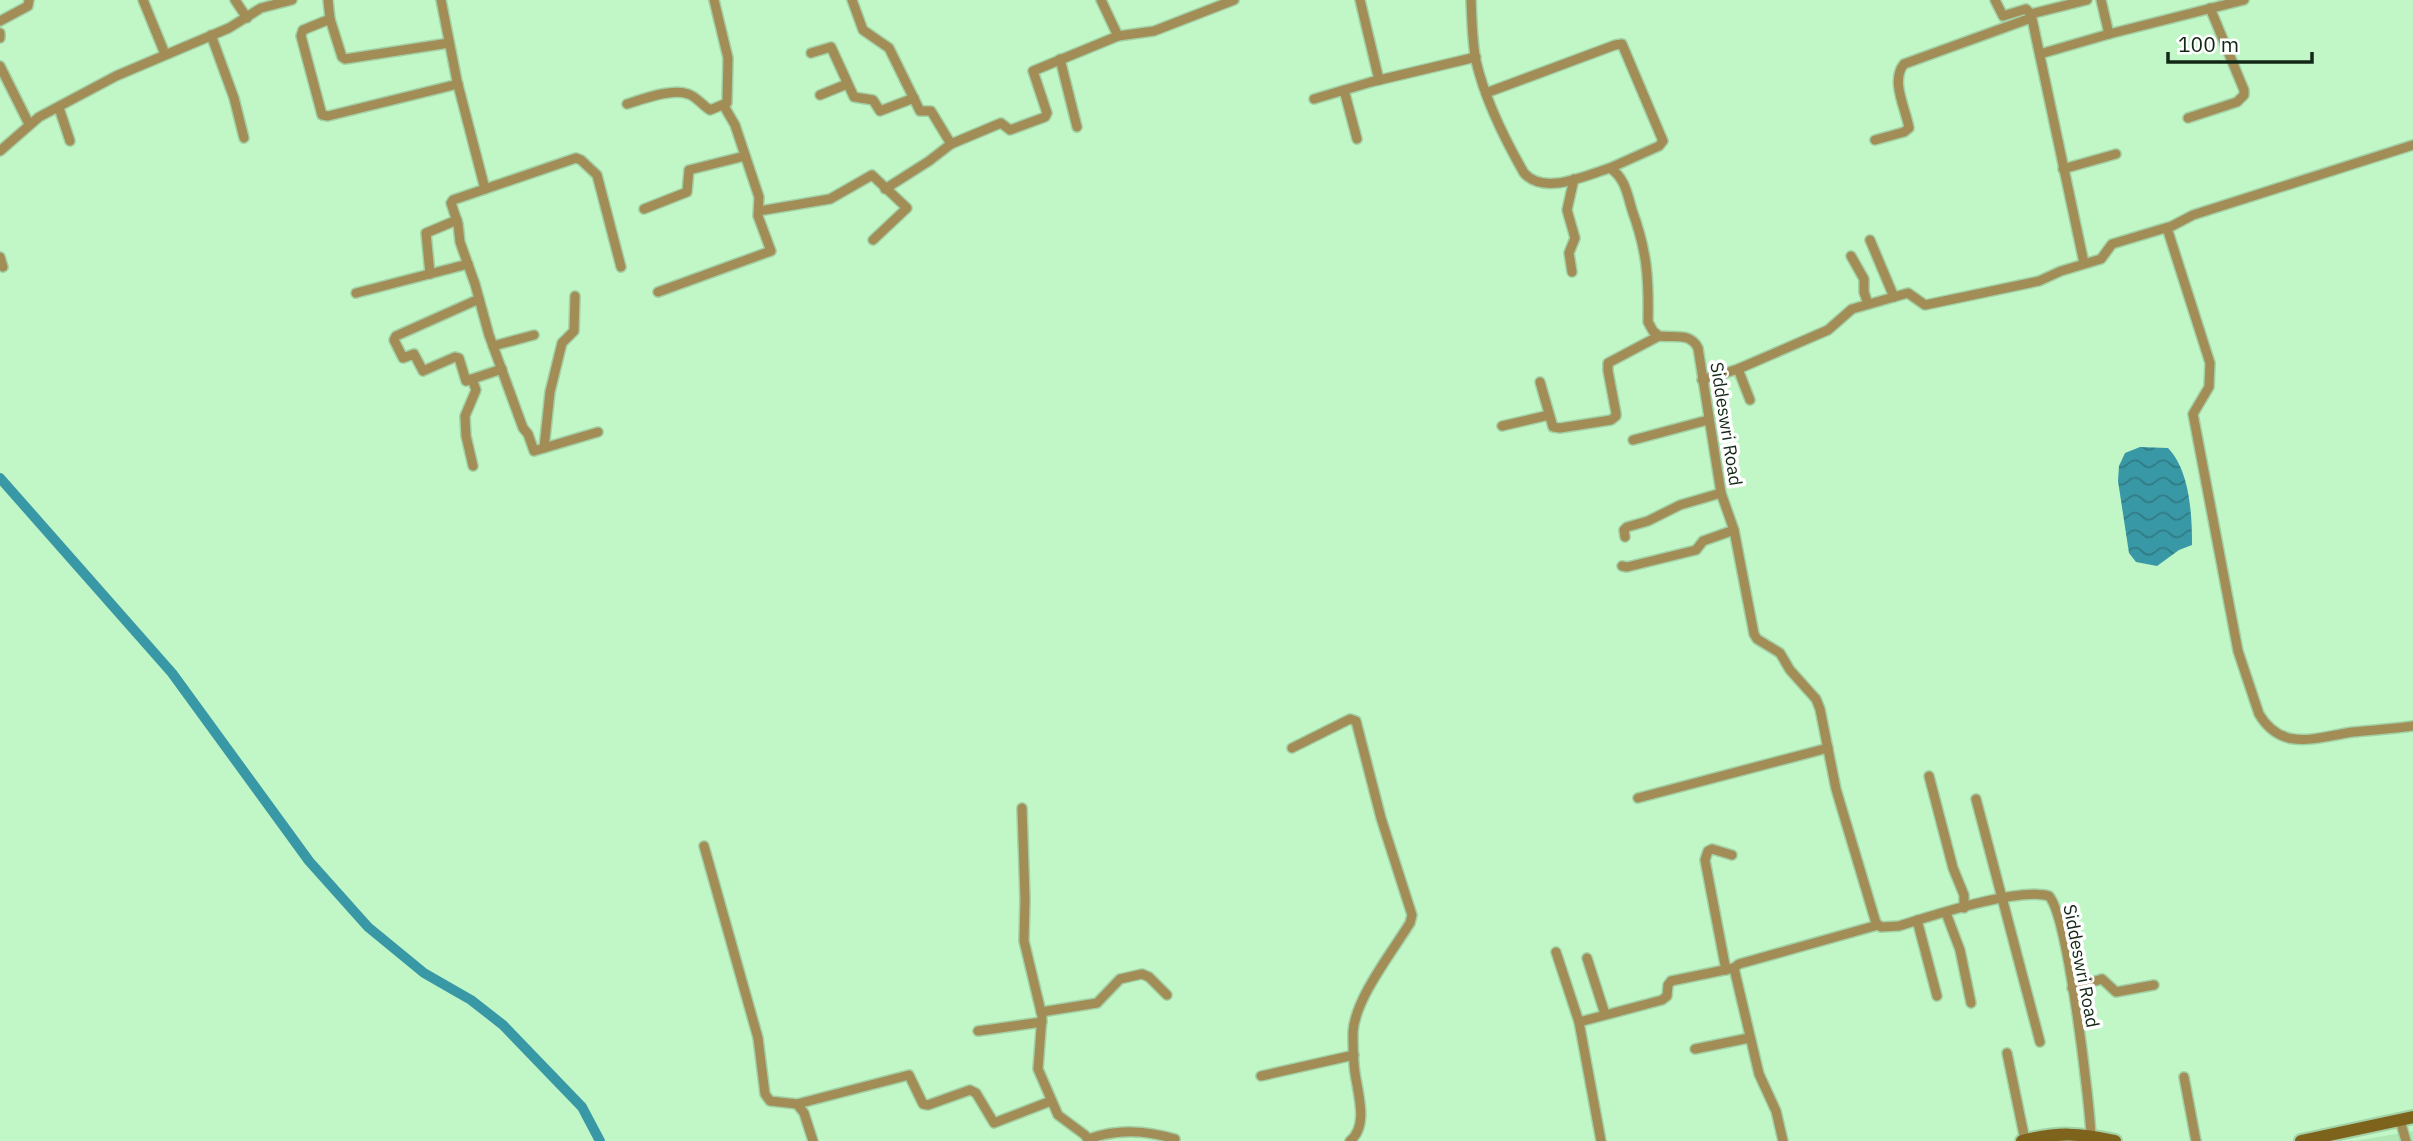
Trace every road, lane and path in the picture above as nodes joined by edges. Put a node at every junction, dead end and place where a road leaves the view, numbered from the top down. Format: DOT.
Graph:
graph roads {
  1 [pos="29,0"];
  2 [pos="143,0"];
  3 [pos="235,0"];
  4 [pos="292,0"];
  5 [pos="328,0"];
  6 [pos="441,0"];
  7 [pos="714,0"];
  8 [pos="852,0"];
  9 [pos="1101,0"];
  10 [pos="1234,0"];
  11 [pos="1360,0"];
  12 [pos="1471,0"];
  13 [pos="1995,0"];
  14 [pos="2087,0"];
  15 [pos="2101,0"];
  16 [pos="2244,0"];
  17 [pos="2210,8"];
  18 [pos="2031,16"];
  19 [pos="247,19"];
  20 [pos="330,19"];
  21 [pos="0,21"];
  22 [pos="2109,34"];
  23 [pos="211,35"];
  24 [pos="1118,36"];
  25 [pos="449,43"];
  26 [pos="811,53"];
  27 [pos="165,54"];
  28 [pos="2040,54"];
  29 [pos="1476,57"];
  30 [pos="1060,59"];
  31 [pos="0,66"];
  32 [pos="1380,80"];
  33 [pos="458,84"];
  34 [pos="847,84"];
  35 [pos="1344,90"];
  36 [pos="1486,93"];
  37 [pos="820,95"];
  38 [pos="914,97"];
  39 [pos="1314,99"];
  40 [pos="627,104"];
  41 [pos="724,106"];
  42 [pos="59,108"];
  43 [pos="2188,118"];
  44 [pos="29,124"];
  45 [pos="1077,127"];
  46 [pos="244,138"];
  47 [pos="1357,139"];
  48 [pos="1875,139"];
  49 [pos="70,141"];
  50 [pos="951,144"];
  51 [pos="2413,145"];
  52 [pos="0,151"];
  53 [pos="2116,154"];
  54 [pos="745,156"];
  55 [pos="1610,168"];
  56 [pos="2063,169"];
  57 [pos="1574,179"];
  58 [pos="485,189"];
  59 [pos="885,189"];
  60 [pos="644,209"];
  61 [pos="759,211"];
  62 [pos="457,220"];
  63 [pos="2166,228"];
  64 [pos="873,240"];
  65 [pos="1870,240"];
  66 [pos="1851,256"];
  67 [pos="0,257"];
  68 [pos="2084,263"];
  69 [pos="468,264"];
  70 [pos="2,267"];
  71 [pos="621,267"];
  72 [pos="1572,272"];
  73 [pos="430,274"];
  74 [pos="658,292"];
  75 [pos="356,293"];
  76 [pos="575,296"];
  77 [pos="1894,297"];
  78 [pos="479,299"];
  79 [pos="1868,304"];
  80 [pos="534,335"];
  81 [pos="1659,335"];
  82 [pos="493,346"];
  83 [pos="502,369"];
  84 [pos="1738,369"];
  85 [pos="472,379"];
  86 [pos="1702,380"];
  87 [pos="1540,382"];
  88 [pos="1750,400"];
  89 [pos="1549,415"];
  90 [pos="1708,420"];
  91 [pos="1502,426"];
  92 [pos="598,432"];
  93 [pos="1633,440"];
  94 [pos="544,448"];
  95 [pos="473,466"];
  96 [pos="1721,493"];
  97 [pos="1734,530"];
  98 [pos="1625,537"];
  99 [pos="1622,566"];
  100 [pos="2413,726"];
  101 [pos="1292,747"];
  102 [pos="1828,748"];
  103 [pos="1929,776"];
  104 [pos="1638,797"];
  105 [pos="1976,799"];
  106 [pos="1022,808"];
  107 [pos="704,846"];
  108 [pos="1731,855"];
  109 [pos="2002,899"];
  110 [pos="1964,908"];
  111 [pos="1946,912"];
  112 [pos="1917,920"];
  113 [pos="1878,925"];
  114 [pos="1556,953"];
  115 [pos="1587,958"];
  116 [pos="1730,969"];
  117 [pos="2154,985"];
  118 [pos="2072,988"];
  119 [pos="1167,995"];
  120 [pos="1937,996"];
  121 [pos="1971,1003"];
  122 [pos="1605,1014"];
  123 [pos="1041,1017"];
  124 [pos="1579,1021"];
  125 [pos="978,1031"];
  126 [pos="1749,1038"];
  127 [pos="2040,1042"];
  128 [pos="1695,1049"];
  129 [pos="2007,1053"];
  130 [pos="1354,1055"];
  131 [pos="1261,1076"];
  132 [pos="2184,1077"];
  133 [pos="1051,1101"];
  134 [pos="797,1104"];
  135 [pos="2407,1119"];
  136 [pos="2091,1135"];
  137 [pos="1175,1139"];
  138 [pos="1088,1140"];
  139 [pos="813,1141"];
  140 [pos="1350,1141"];
  141 [pos="1601,1141"];
  142 [pos="1783,1141"];
  143 [pos="2023,1141"];
  144 [pos="2115,1141"];
  145 [pos="2196,1141"];
  146 [pos="2301,1141"];
  147 [pos="2406,1141"];
  1 -- 21 [label="street"];
  2 -- 27 [label="street"];
  3 -- 19 [label="street"];
  4 -- 19 [label="street"];
  5 -- 20 [label="street"];
  6 -- 25 [label="street"];
  7 -- 41 [label="street"];
  8 -- 38 [label="street"];
  9 -- 24 [label="street"];
  10 -- 24 [label="street"];
  11 -- 32 [label="street"];
  12 -- 29 [label="street"];
  13 -- 18 [label="street"];
  14 -- 18 [label="street"];
  15 -- 22 [label="street"];
  16 -- 17 [label="street"];
  17 -- 22 [label="street"];
  17 -- 43 [label="street"];
  18 -- 28 [label="street"];
  18 -- 48 [label="street"];
  19 -- 23 [label="street"];
  20 -- 25 [label="street"];
  20 -- 33 [label="street"];
  22 -- 28 [label="street"];
  23 -- 27 [label="street"];
  23 -- 46 [label="street"];
  24 -- 30 [label="street"];
  25 -- 33 [label="street"];
  26 -- 34 [label="street"];
  27 -- 42 [label="street"];
  28 -- 56 [label="street"];
  29 -- 32 [label="street"];
  29 -- 36 [label="street"];
  30 -- 45 [label="street"];
  30 -- 50 [label="street"];
  31 -- 44 [label="street"];
  32 -- 35 [label="street"];
  33 -- 58 [label="street"];
  34 -- 37 [label="street"];
  34 -- 38 [label="street"];
  35 -- 39 [label="street"];
  35 -- 47 [label="street"];
  36 -- 55 [label="street"];
  36 -- 57 [label="street"];
  38 -- 50 [label="street"];
  40 -- 41 [label="street"];
  41 -- 54 [label="street"];
  42 -- 44 [label="street"];
  42 -- 49 [label="street"];
  44 -- 52 [label="street"];
  50 -- 59 [label="street"];
  51 -- 63 [label="street"];
  53 -- 56 [label="street"];
  54 -- 60 [label="street"];
  54 -- 61 [label="street"];
  55 -- 57 [label="street"];
  55 -- 81 [label="street"];
  56 -- 68 [label="street"];
  57 -- 72 [label="street"];
  58 -- 62 [label="street"];
  58 -- 71 [label="street"];
  59 -- 61 [label="street"];
  59 -- 64 [label="street"];
  61 -- 74 [label="street"];
  62 -- 69 [label="street"];
  62 -- 73 [label="street"];
  63 -- 68 [label="street"];
  63 -- 100 [label="street"];
  65 -- 77 [label="street"];
  66 -- 79 [label="street"];
  67 -- 70 [label="street"];
  68 -- 77 [label="street"];
  69 -- 73 [label="street"];
  69 -- 78 [label="street"];
  73 -- 75 [label="street"];
  76 -- 94 [label="street"];
  77 -- 79 [label="street"];
  78 -- 82 [label="street"];
  78 -- 85 [label="street"];
  79 -- 84 [label="street"];
  80 -- 82 [label="street"];
  81 -- 86 [label="street, Siddeswri Road"];
  81 -- 89 [label="street"];
  82 -- 83 [label="street"];
  83 -- 85 [label="street"];
  83 -- 94 [label="street"];
  84 -- 86 [label="street"];
  84 -- 88 [label="street"];
  85 -- 95 [label="street"];
  86 -- 90 [label="street, Siddeswri Road"];
  87 -- 89 [label="street"];
  89 -- 91 [label="street"];
  90 -- 93 [label="street"];
  90 -- 96 [label="street, Siddeswri Road"];
  92 -- 94 [label="street"];
  96 -- 97 [label="street, Siddeswri Road"];
  96 -- 98 [label="street"];
  97 -- 99 [label="street"];
  97 -- 102 [label="street, Siddeswri Road"];
  101 -- 130 [label="street"];
  102 -- 104 [label="street"];
  102 -- 113 [label="street, Siddeswri Road"];
  103 -- 110 [label="street"];
  105 -- 109 [label="street"];
  106 -- 123 [label="street"];
  107 -- 134 [label="street"];
  108 -- 116 [label="street"];
  109 -- 110 [label="street, Siddeswri Road"];
  109 -- 118 [label="street, Siddeswri Road"];
  109 -- 127 [label="street"];
  110 -- 111 [label="street, Siddeswri Road"];
  111 -- 112 [label="street, Siddeswri Road"];
  111 -- 121 [label="street"];
  112 -- 113 [label="street, Siddeswri Road"];
  112 -- 120 [label="street"];
  113 -- 116 [label="street, Siddeswri Road"];
  114 -- 124 [label="street"];
  115 -- 122 [label="street"];
  116 -- 122 [label="street, Siddeswri Road"];
  116 -- 126 [label="street"];
  117 -- 118 [label="street"];
  118 -- 136 [label="street, Siddeswri Road"];
  119 -- 123 [label="street"];
  122 -- 124 [label="street"];
  123 -- 125 [label="street"];
  123 -- 133 [label="street"];
  124 -- 141 [label="street"];
  126 -- 128 [label="street"];
  126 -- 142 [label="street"];
  129 -- 143 [label="street"];
  130 -- 131 [label="street"];
  130 -- 140 [label="street"];
  132 -- 145 [label="street"];
  133 -- 134 [label="street"];
  133 -- 138 [label="street"];
  134 -- 139 [label="street"];
  135 -- 146 [label="street"];
  135 -- 147 [label="street"];
  136 -- 143 [label="street"];
  136 -- 144 [label="street"];
  137 -- 138 [label="street"];
}
